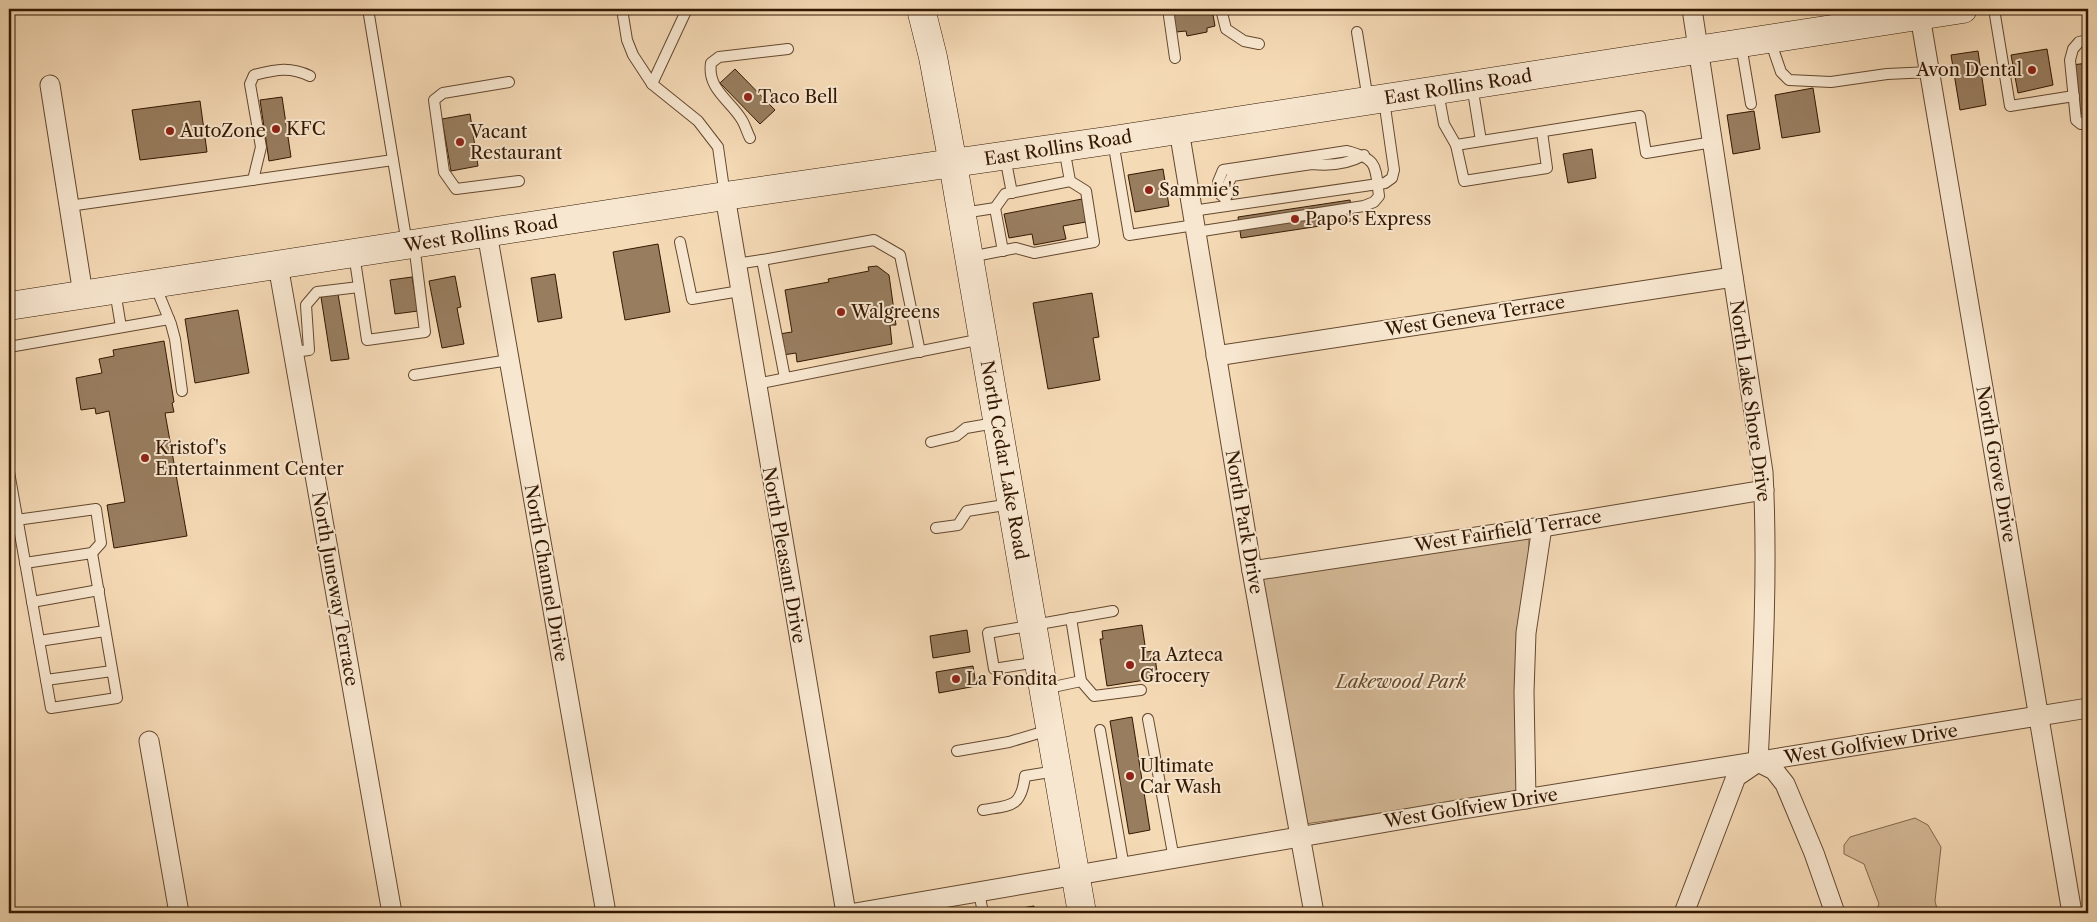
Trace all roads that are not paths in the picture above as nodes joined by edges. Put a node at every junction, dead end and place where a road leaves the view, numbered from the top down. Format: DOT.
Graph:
graph roads {
  1 [pos="368,9"];
  2 [pos="622,9"];
  3 [pos="686,9"];
  4 [pos="921,9"];
  5 [pos="1168,9"];
  6 [pos="1221,9"];
  7 [pos="1692,9"];
  8 [pos="1963,9"];
  9 [pos="1994,9"];
  10 [pos="1920,16"];
  11 [pos="1357,32"];
  12 [pos="1770,39"];
  13 [pos="2088,40"];
  14 [pos="1259,44"];
  15 [pos="1740,44"];
  16 [pos="788,50"];
  17 [pos="1698,51"];
  18 [pos="1175,58"];
  19 [pos="1930,72"];
  20 [pos="310,76"];
  21 [pos="509,82"];
  22 [pos="652,84"];
  23 [pos="50,86"];
  24 [pos="1472,86"];
  25 [pos="1438,90"];
  26 [pos="2074,96"];
  27 [pos="1376,100"];
  28 [pos="1751,104"];
  29 [pos="2088,123"];
  30 [pos="1179,130"];
  31 [pos="1542,132"];
  32 [pos="750,138"];
  33 [pos="1113,140"];
  34 [pos="1481,141"];
  35 [pos="1713,142"];
  36 [pos="1456,145"];
  37 [pos="1064,148"];
  38 [pos="1005,156"];
  39 [pos="393,160"];
  40 [pos="953,164"];
  41 [pos="252,180"];
  42 [pos="519,181"];
  43 [pos="1070,181"];
  44 [pos="1377,184"];
  45 [pos="1012,192"];
  46 [pos="724,196"];
  47 [pos="1226,201"];
  48 [pos="69,206"];
  49 [pos="995,208"];
  50 [pos="962,214"];
  51 [pos="1194,223"];
  52 [pos="487,233"];
  53 [pos="680,242"];
  54 [pos="411,245"];
  55 [pos="1003,251"];
  56 [pos="353,253"];
  57 [pos="969,257"];
  58 [pos="762,260"];
  59 [pos="736,264"];
  60 [pos="278,265"];
  61 [pos="1734,276"];
  62 [pos="155,284"];
  63 [pos="358,287"];
  64 [pos="115,290"];
  65 [pos="740,291"];
  66 [pos="83,294"];
  67 [pos="9,306"];
  68 [pos="169,319"];
  69 [pos="121,327"];
  70 [pos="983,339"];
  71 [pos="9,347"];
  72 [pos="294,352"];
  73 [pos="920,352"];
  74 [pos="1216,356"];
  75 [pos="509,360"];
  76 [pos="414,375"];
  77 [pos="785,378"];
  78 [pos="756,384"];
  79 [pos="182,391"];
  80 [pos="998,422"];
  81 [pos="931,442"];
  82 [pos="9,475"];
  83 [pos="1764,490"];
  84 [pos="1012,504"];
  85 [pos="13,520"];
  86 [pos="1542,527"];
  87 [pos="936,528"];
  88 [pos="92,553"];
  89 [pos="25,562"];
  90 [pos="1252,571"];
  91 [pos="98,590"];
  92 [pos="32,602"];
  93 [pos="1113,611"];
  94 [pos="1071,618"];
  95 [pos="1033,626"];
  96 [pos="105,631"];
  97 [pos="39,642"];
  98 [pos="1039,662"];
  99 [pos="112,671"];
  100 [pos="46,680"];
  101 [pos="1081,681"];
  102 [pos="1044,690"];
  103 [pos="1141,690"];
  104 [pos="2088,708"];
  105 [pos="2038,716"];
  106 [pos="1148,719"];
  107 [pos="1050,729"];
  108 [pos="1100,730"];
  109 [pos="148,741"];
  110 [pos="957,751"];
  111 [pos="1758,762"];
  112 [pos="1057,771"];
  113 [pos="1526,799"];
  114 [pos="983,810"];
  115 [pos="1300,837"];
  116 [pos="1174,858"];
  117 [pos="1124,867"];
  118 [pos="1075,875"];
  119 [pos="979,892"];
  120 [pos="180,913"];
  121 [pos="392,913"];
  122 [pos="606,913"];
  123 [pos="846,913"];
  124 [pos="855,913"];
  125 [pos="983,913"];
  126 [pos="1082,913"];
  127 [pos="1314,913"];
  128 [pos="1684,913"];
  129 [pos="1835,913"];
  130 [pos="2072,913"];
  1 -- 39 [label="lane"];
  2 -- 22 [label="lane"];
  3 -- 22 [label="lane"];
  4 -- 40 [label="main road, North Cedar Lake Road"];
  5 -- 18 [label="lane"];
  6 -- 14 [label="lane"];
  7 -- 17 [label="street, North Lake Shore Drive"];
  8 -- 10 [label="main road, East Rollins Road"];
  9 -- 26 [label="lane"];
  10 -- 12 [label="main road, East Rollins Road"];
  10 -- 19 [label="street, North Grove Drive"];
  11 -- 27 [label="lane"];
  12 -- 15 [label="main road, East Rollins Road"];
  12 -- 19 [label="lane"];
  13 -- 26 [label="lane"];
  15 -- 17 [label="main road, East Rollins Road"];
  15 -- 28 [label="lane"];
  16 -- 32 [label="lane"];
  17 -- 24 [label="main road, East Rollins Road"];
  17 -- 35 [label="street, North Lake Shore Drive"];
  19 -- 105 [label="street, North Grove Drive"];
  20 -- 41 [label="lane"];
  21 -- 42 [label="lane"];
  22 -- 46 [label="lane"];
  23 -- 48 [label="street"];
  24 -- 25 [label="main road, East Rollins Road"];
  24 -- 34 [label="lane"];
  25 -- 27 [label="main road, East Rollins Road"];
  25 -- 36 [label="lane"];
  26 -- 29 [label="lane"];
  27 -- 30 [label="main road, East Rollins Road"];
  27 -- 44 [label="lane"];
  30 -- 33 [label="main road, East Rollins Road"];
  30 -- 51 [label="street, North Park Drive"];
  31 -- 34 [label="lane"];
  31 -- 35 [label="lane"];
  31 -- 36 [label="lane"];
  33 -- 37 [label="main road, East Rollins Road"];
  33 -- 51 [label="lane"];
  34 -- 36 [label="lane"];
  35 -- 61 [label="street, North Lake Shore Drive"];
  37 -- 38 [label="main road, East Rollins Road"];
  37 -- 43 [label="lane"];
  38 -- 40 [label="main road, East Rollins Road"];
  38 -- 45 [label="lane"];
  39 -- 41 [label="lane"];
  39 -- 54 [label="lane"];
  40 -- 46 [label="main road, West Rollins Road"];
  40 -- 50 [label="main road, North Cedar Lake Road"];
  41 -- 48 [label="lane"];
  43 -- 45 [label="lane"];
  43 -- 55 [label="lane"];
  44 -- 47 [label="lane"];
  44 -- 47 [label="lane"];
  44 -- 51 [label="lane"];
  45 -- 49 [label="lane"];
  46 -- 52 [label="main road, West Rollins Road"];
  46 -- 59 [label="street, North Pleasant Drive"];
  47 -- 51 [label="lane"];
  48 -- 66 [label="street"];
  49 -- 50 [label="lane"];
  49 -- 55 [label="lane"];
  50 -- 57 [label="main road, North Cedar Lake Road"];
  51 -- 74 [label="street, North Park Drive"];
  52 -- 54 [label="main road, West Rollins Road"];
  52 -- 75 [label="street, North Channel Drive"];
  53 -- 65 [label="lane"];
  54 -- 56 [label="main road, West Rollins Road"];
  54 -- 63 [label="lane"];
  55 -- 57 [label="lane"];
  56 -- 60 [label="main road, West Rollins Road"];
  56 -- 63 [label="lane"];
  57 -- 70 [label="main road, North Cedar Lake Road"];
  58 -- 59 [label="lane"];
  58 -- 73 [label="lane"];
  58 -- 77 [label="lane"];
  59 -- 65 [label="street, North Pleasant Drive"];
  60 -- 62 [label="main road, West Rollins Road"];
  60 -- 72 [label="street, North Juneway Terrace"];
  61 -- 74 [label="street, West Geneva Terrace"];
  61 -- 83 [label="street, North Lake Shore Drive"];
  62 -- 64 [label="main road, West Rollins Road"];
  62 -- 68 [label="lane"];
  63 -- 72 [label="lane"];
  64 -- 66 [label="main road, West Rollins Road"];
  64 -- 69 [label="lane"];
  65 -- 78 [label="street, North Pleasant Drive"];
  66 -- 67 [label="main road, West Rollins Road"];
  68 -- 69 [label="lane"];
  68 -- 79 [label="lane"];
  69 -- 71 [label="lane"];
  70 -- 73 [label="lane"];
  70 -- 80 [label="main road, North Cedar Lake Road"];
  72 -- 121 [label="street, North Juneway Terrace"];
  73 -- 77 [label="lane"];
  74 -- 90 [label="street, North Park Drive"];
  75 -- 76 [label="lane"];
  75 -- 122 [label="street, North Channel Drive"];
  77 -- 78 [label="lane"];
  78 -- 123 [label="street, North Pleasant Drive"];
  80 -- 81 [label="lane"];
  80 -- 84 [label="main road, North Cedar Lake Road"];
  82 -- 85 [label="lane"];
  83 -- 86 [label="street, West Fairfield Terrace"];
  83 -- 111 [label="street, North Lake Shore Drive"];
  84 -- 87 [label="lane"];
  84 -- 95 [label="main road, North Cedar Lake Road"];
  85 -- 88 [label="lane"];
  85 -- 89 [label="lane"];
  86 -- 90 [label="street, West Fairfield Terrace"];
  86 -- 113 [label="street"];
  88 -- 89 [label="lane"];
  88 -- 91 [label="lane"];
  89 -- 92 [label="lane"];
  90 -- 115 [label="street, North Park Drive"];
  91 -- 92 [label="lane"];
  91 -- 96 [label="lane"];
  92 -- 97 [label="lane"];
  93 -- 94 [label="lane"];
  94 -- 95 [label="lane"];
  94 -- 101 [label="lane"];
  95 -- 98 [label="main road, North Cedar Lake Road"];
  95 -- 98 [label="lane"];
  96 -- 97 [label="lane"];
  96 -- 99 [label="lane"];
  97 -- 100 [label="lane"];
  98 -- 102 [label="main road, North Cedar Lake Road"];
  99 -- 100 [label="lane"];
  99 -- 100 [label="lane"];
  101 -- 102 [label="lane"];
  101 -- 103 [label="lane"];
  102 -- 107 [label="main road, North Cedar Lake Road"];
  104 -- 105 [label="street, West Golfview Drive"];
  105 -- 111 [label="street, West Golfview Drive"];
  105 -- 130 [label="street, North Grove Drive"];
  106 -- 116 [label="lane"];
  107 -- 110 [label="lane"];
  107 -- 112 [label="main road, North Cedar Lake Road"];
  108 -- 117 [label="lane"];
  109 -- 120 [label="street"];
  111 -- 113 [label="street, West Golfview Drive"];
  111 -- 128 [label="street"];
  111 -- 129 [label="street"];
  112 -- 114 [label="lane"];
  112 -- 118 [label="main road, North Cedar Lake Road"];
  113 -- 115 [label="street, West Golfview Drive"];
  115 -- 116 [label="street, West Golfview Drive"];
  115 -- 127 [label="street, North Park Drive"];
  116 -- 117 [label="street, West Golfview Drive"];
  117 -- 118 [label="street, West Golfview Drive"];
  118 -- 119 [label="street, West Golfview Drive"];
  118 -- 126 [label="main road, North Cedar Lake Road"];
  119 -- 124 [label="street, West Golfview Drive"];
  119 -- 125 [label="lane"];
}
